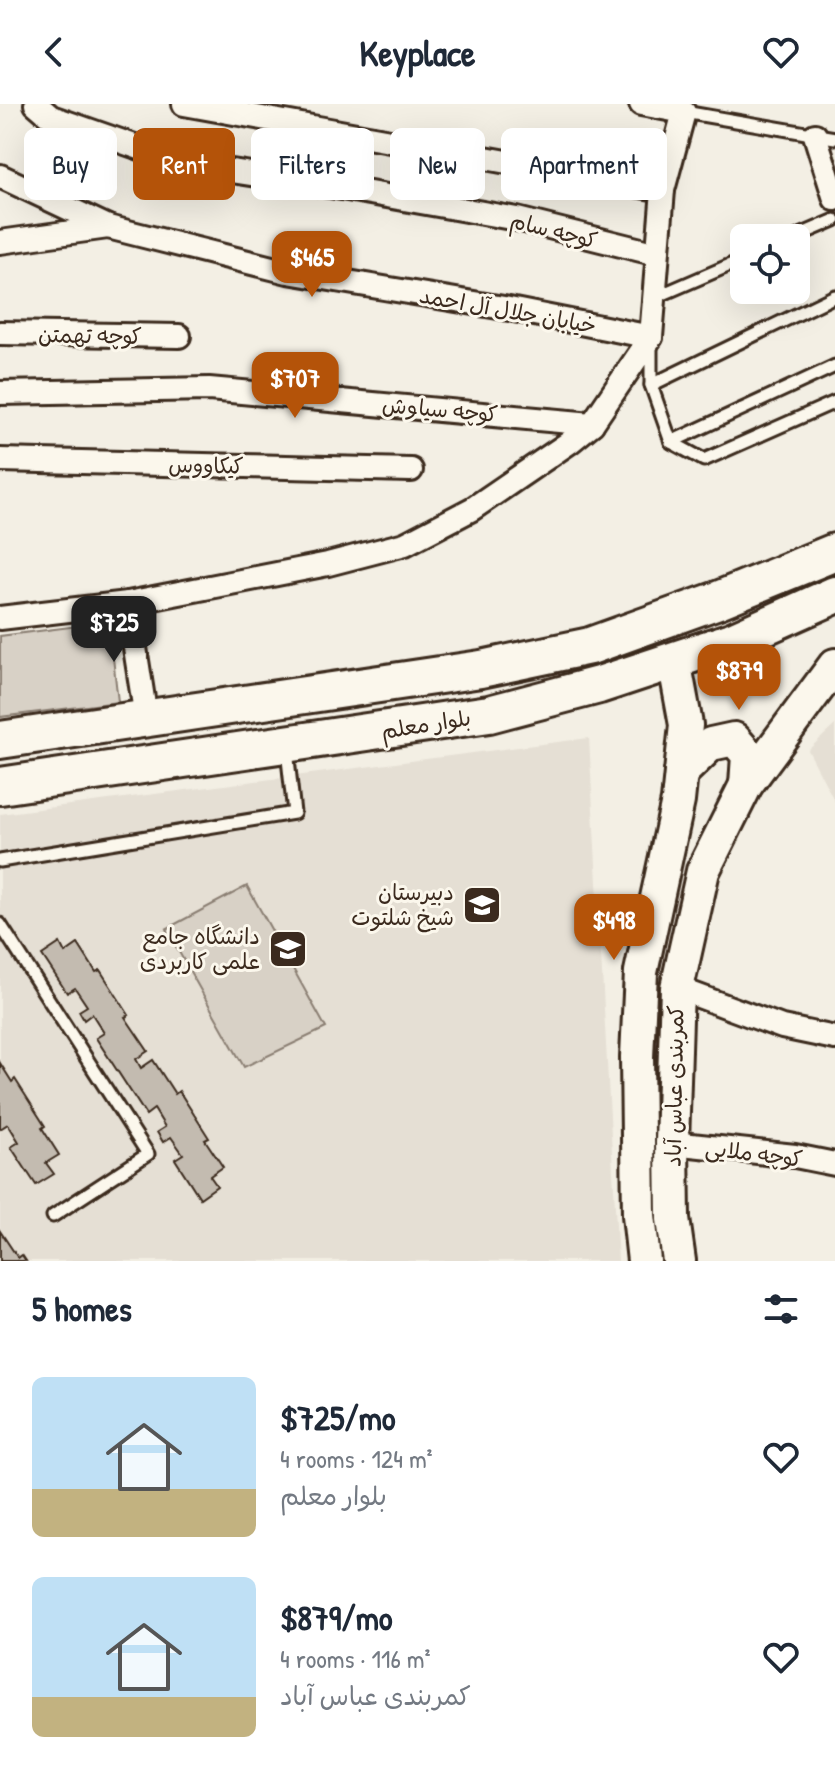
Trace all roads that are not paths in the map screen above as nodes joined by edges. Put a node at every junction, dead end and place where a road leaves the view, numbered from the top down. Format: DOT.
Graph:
graph roads {
  1 [pos="36,104"];
  2 [pos="184,104"];
  3 [pos="641,104"];
  4 [pos="698,110"];
  5 [pos="825,136"];
  6 [pos="501,161"];
  7 [pos="0,176"];
  8 [pos="667,181"];
  9 [pos="835,199"];
  10 [pos="662,200"];
  11 [pos="835,220"];
  12 [pos="108,227"];
  13 [pos="810,231"];
  14 [pos="0,242"];
  15 [pos="657,254"];
  16 [pos="730,265"];
  17 [pos="835,296"];
  18 [pos="656,297"];
  19 [pos="0,333"];
  20 [pos="179,336"];
  21 [pos="651,337"];
  22 [pos="835,366"];
  23 [pos="651,385"];
  24 [pos="0,393"];
  25 [pos="835,402"];
  26 [pos="592,424"];
  27 [pos="671,442"];
  28 [pos="0,460"];
  29 [pos="411,470"];
  30 [pos="835,552"];
  31 [pos="835,595"];
  32 [pos="128,603"];
  33 [pos="0,618"];
  34 [pos="674,660"];
  35 [pos="835,665"];
  36 [pos="146,718"];
  37 [pos="0,740"];
  38 [pos="287,745"];
  39 [pos="681,773"];
  40 [pos="746,785"];
  41 [pos="0,786"];
  42 [pos="0,861"];
  43 [pos="0,924"];
  44 [pos="677,988"];
  45 [pos="835,1038"];
  46 [pos="672,1143"];
  47 [pos="835,1164"];
  48 [pos="53,1216"];
  49 [pos="644,1261"];
  50 [pos="679,1261"];
  1 -- 15 [label="street, کوچه سام"];
  2 -- 6 [label="street"];
  3 -- 4 [label="street"];
  4 -- 5 [label="lane"];
  4 -- 8 [label="street"];
  5 -- 9 [label="street"];
  7 -- 12 [label="street, خیابان جلال آل احمد"];
  10 -- 15 [label="street"];
  11 -- 13 [label="lane"];
  12 -- 14 [label="street"];
  12 -- 21 [label="street, خیابان جلال آل احمد"];
  15 -- 18 [label="street"];
  16 -- 18 [label="lane"];
  17 -- 23 [label="lane"];
  18 -- 21 [label="street"];
  19 -- 20 [label="street, کوچه تهمتن"];
  21 -- 23 [label="lane"];
  21 -- 26 [label="street"];
  22 -- 27 [label="lane"];
  23 -- 27 [label="lane"];
  24 -- 26 [label="street, کوچه سیاوش"];
  25 -- 27 [label="lane"];
  26 -- 32 [label="street"];
  28 -- 29 [label="street, کیکاووس"];
  30 -- 36 [label="main road, بلوار معلم"];
  31 -- 34 [label="main road, بلوار معلم"];
  32 -- 33 [label="street"];
  32 -- 36 [label="street"];
  34 -- 38 [label="main road, بلوار معلم"];
  34 -- 39 [label="main road, کمربندی عباس آباد"];
  35 -- 40 [label="main road, کمربندی عباس آباد"];
  36 -- 37 [label="main road, بلوار معلم"];
  38 -- 41 [label="main road, بلوار معلم"];
  38 -- 42 [label="lane"];
  39 -- 40 [label="main road"];
  39 -- 49 [label="main road, کمربندی عباس آباد"];
  40 -- 44 [label="main road, کمربندی عباس آباد"];
  43 -- 48 [label="lane"];
  44 -- 45 [label="street"];
  44 -- 46 [label="main road, کمربندی عباس آباد"];
  46 -- 47 [label="street, کوچه ملایی"];
  46 -- 50 [label="main road, کمربندی عباس آباد"];
}
